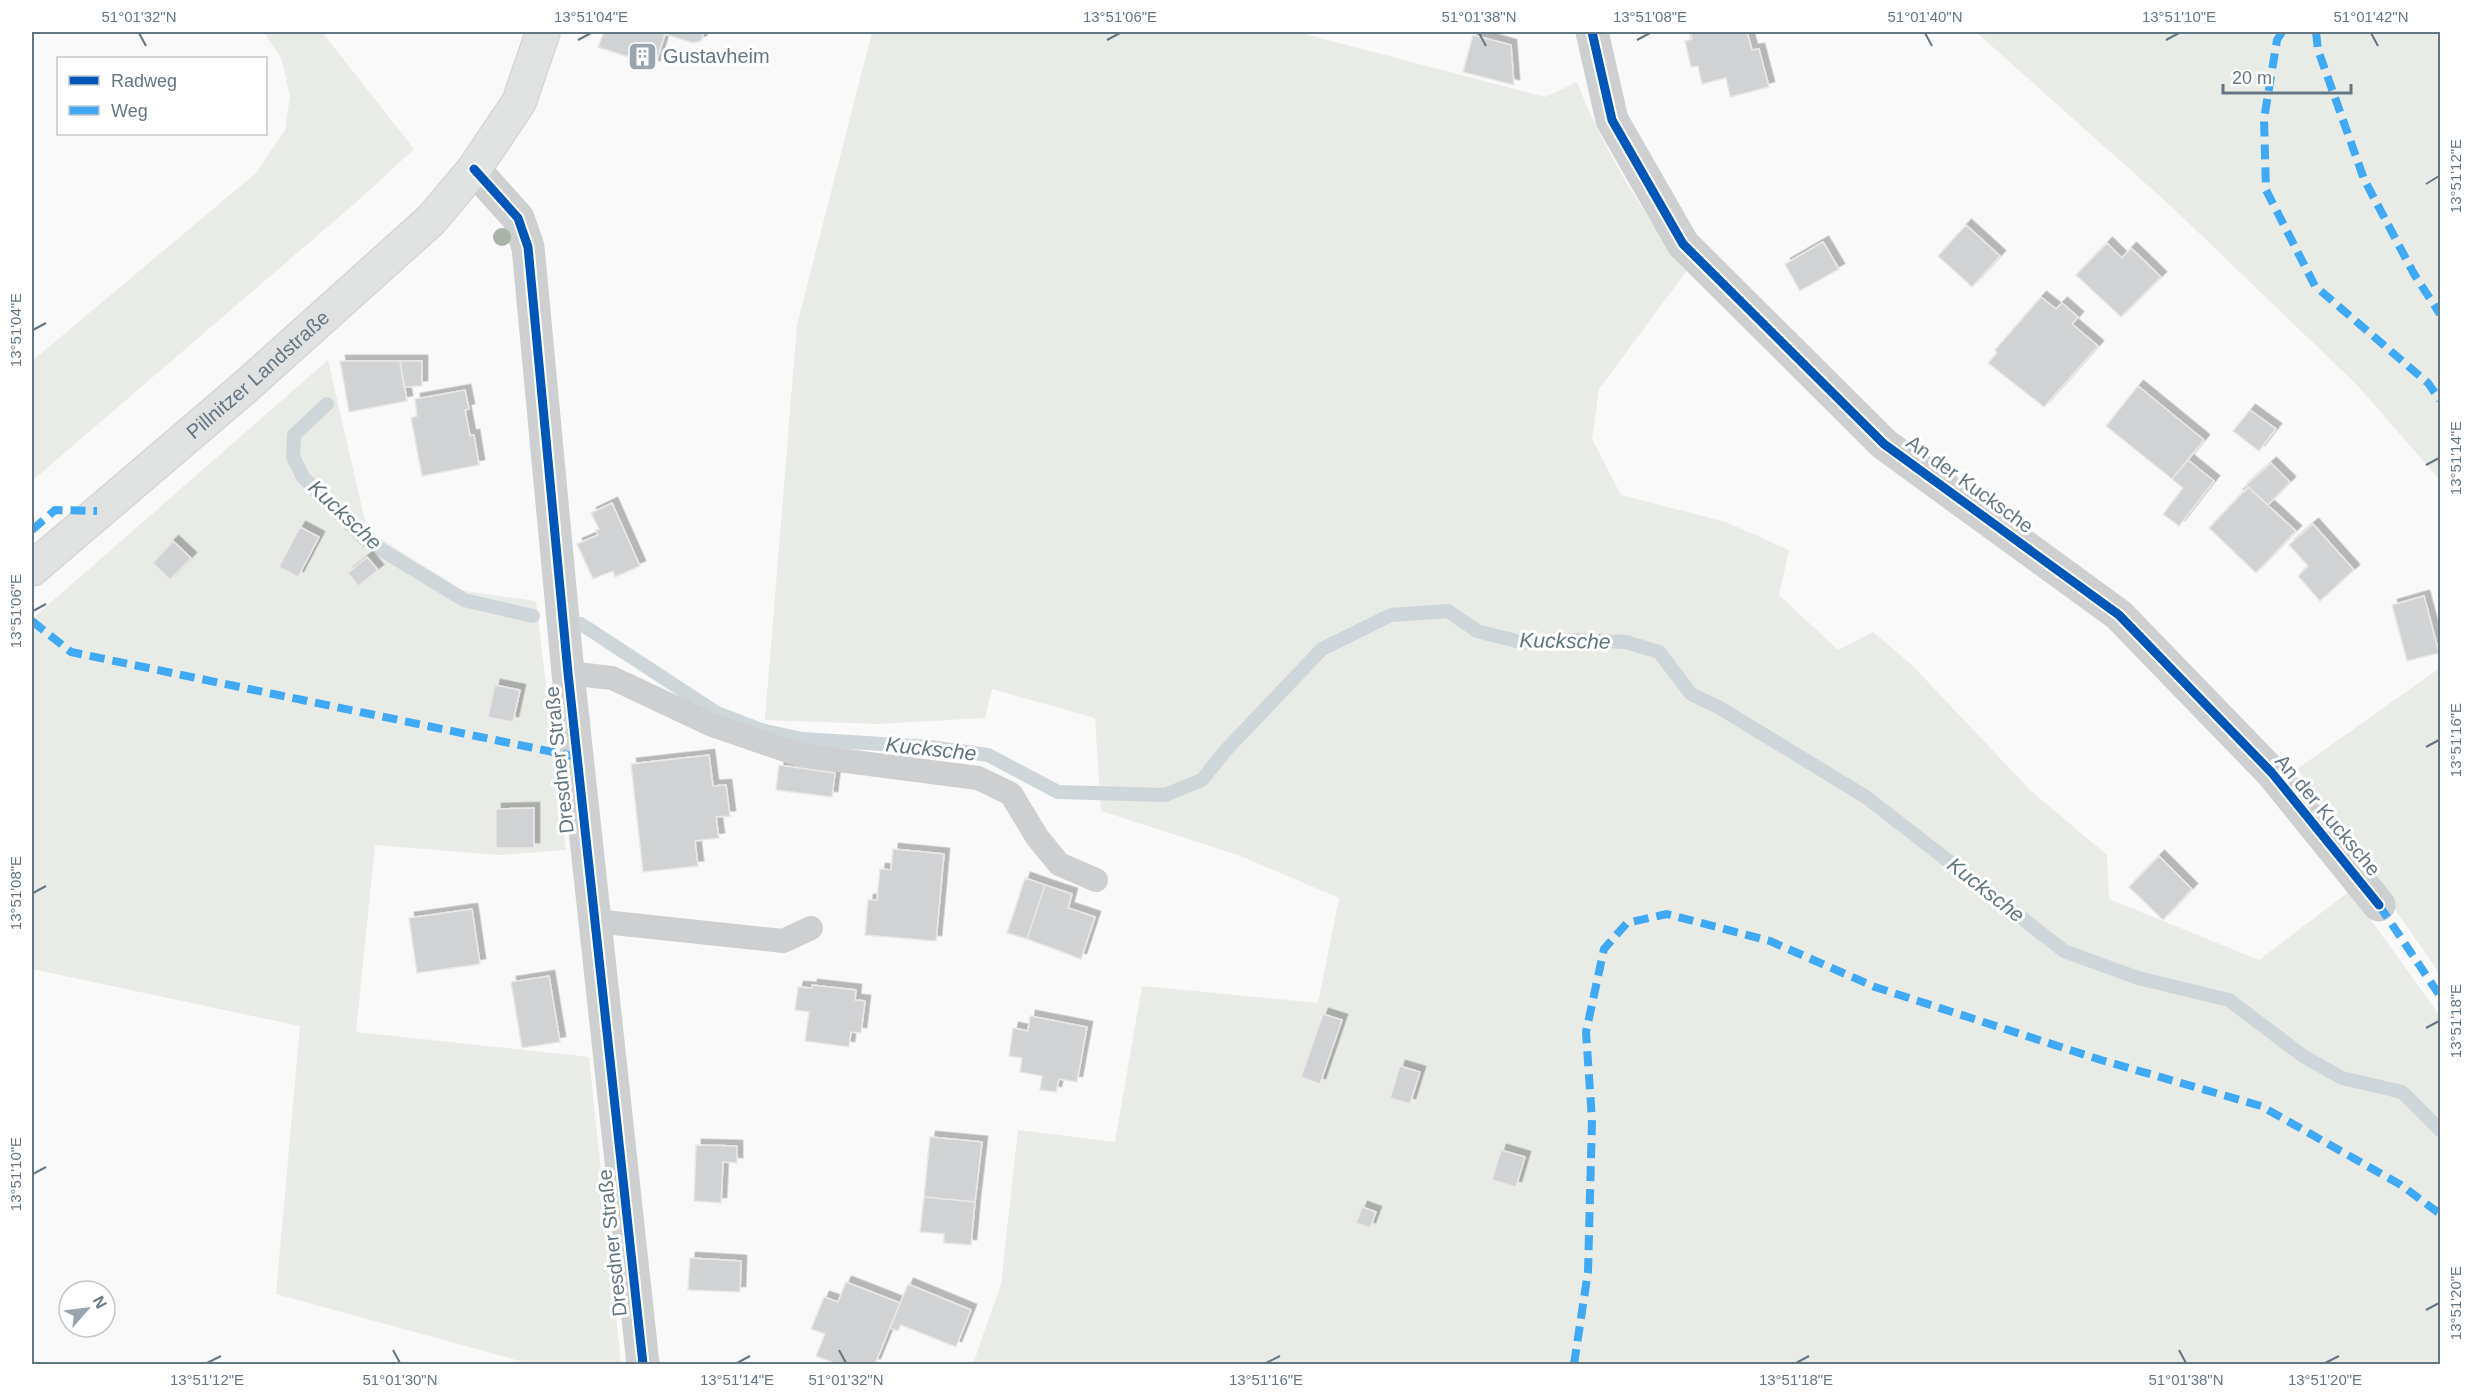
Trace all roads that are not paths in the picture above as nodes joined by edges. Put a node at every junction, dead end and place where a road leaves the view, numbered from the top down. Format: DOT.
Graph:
graph roads {
  1 [pos="543,32"];
  2 [pos="1594,43"];
  3 [pos="474,169"];
  4 [pos="32,568"];
  5 [pos="568,673"];
  6 [pos="1096,880"];
  7 [pos="2379,905"];
  8 [pos="595,921"];
  9 [pos="811,928"];
  10 [pos="643,1365"];
  1 -- 3 [label="main road, Pillnitzer Landstraße"];
  2 -- 7 [label="street, An der Kucksche"];
  3 -- 4 [label="main road, Pillnitzer Landstraße"];
  3 -- 5 [label="street, Dresdner Straße"];
  5 -- 6 [label="lane"];
  5 -- 8 [label="street, Dresdner Straße"];
  8 -- 9 [label="lane"];
  8 -- 10 [label="street, Dresdner Straße"];
}
